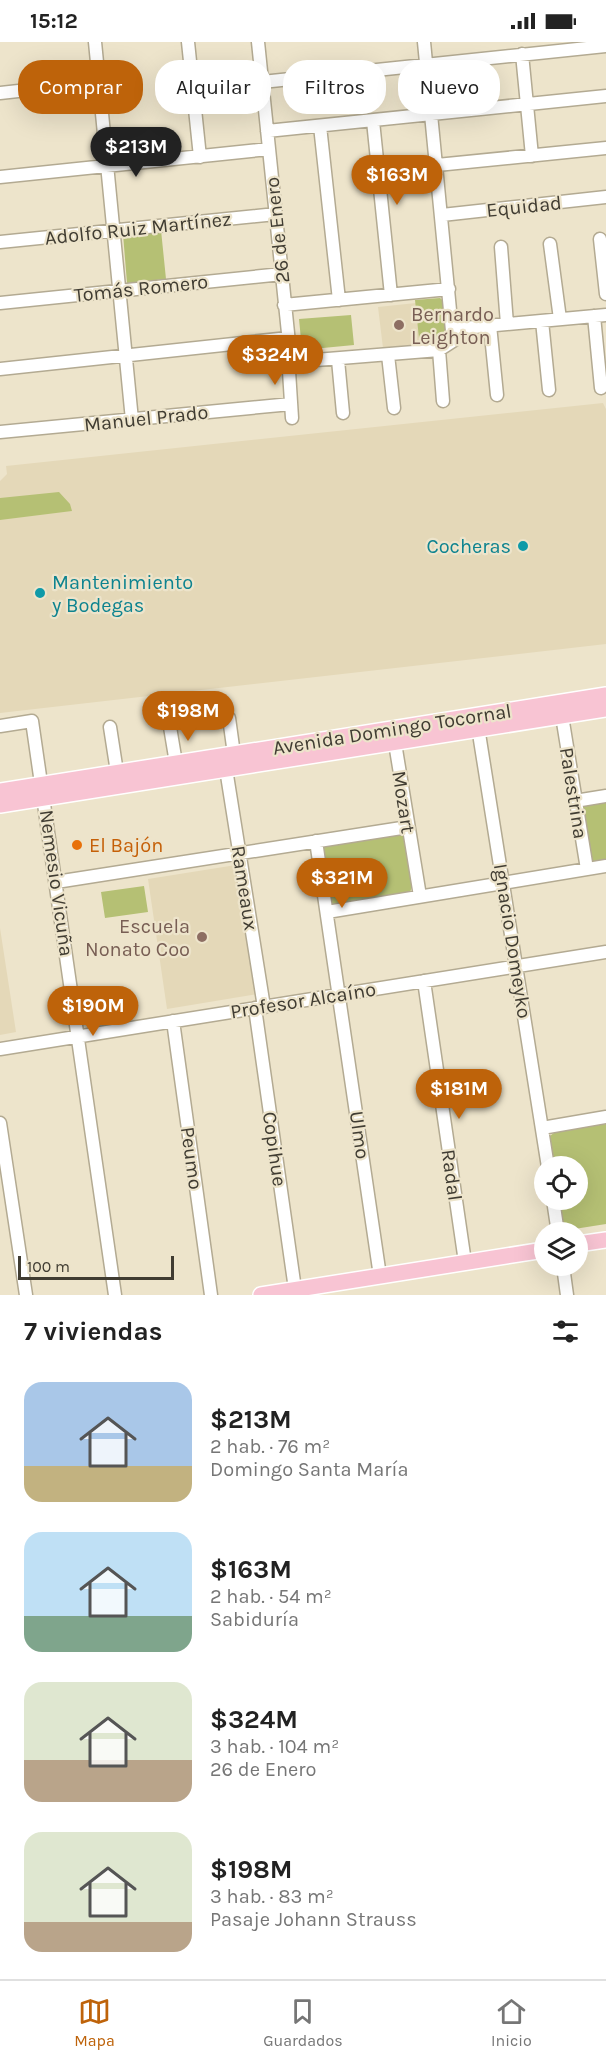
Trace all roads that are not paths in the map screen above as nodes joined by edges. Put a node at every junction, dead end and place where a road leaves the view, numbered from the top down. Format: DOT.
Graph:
graph roads {
  1 [pos="94,42"];
  2 [pos="188,42"];
  3 [pos="258,42"];
  4 [pos="424,42"];
  5 [pos="606,46"];
  6 [pos="522,54"];
  7 [pos="96,60"];
  8 [pos="260,60"];
  9 [pos="426,60"];
  10 [pos="464,60"];
  11 [pos="398,67"];
  12 [pos="271,81"];
  13 [pos="18,91"];
  14 [pos="0,93"];
  15 [pos="606,96"];
  16 [pos="527,105"];
  17 [pos="500,108"];
  18 [pos="102,114"];
  19 [pos="265,114"];
  20 [pos="431,114"];
  21 [pos="373,121"];
  22 [pos="320,126"];
  23 [pos="267,131"];
  24 [pos="606,148"];
  25 [pos="269,149"];
  26 [pos="532,156"];
  27 [pos="200,157"];
  28 [pos="437,165"];
  29 [pos="107,166"];
  30 [pos="0,177"];
  31 [pos="606,197"];
  32 [pos="276,214"];
  33 [pos="442,215"];
  34 [pos="113,231"];
  35 [pos="600,239"];
  36 [pos="0,242"];
  37 [pos="550,244"];
  38 [pos="501,247"];
  39 [pos="282,274"];
  40 [pos="449,289"];
  41 [pos="119,291"];
  42 [pos="606,294"];
  43 [pos="391,295"];
  44 [pos="339,300"];
  45 [pos="0,303"];
  46 [pos="284,305"];
  47 [pos="600,315"];
  48 [pos="560,319"];
  49 [pos="543,321"];
  50 [pos="507,324"];
  51 [pos="490,326"];
  52 [pos="453,329"];
  53 [pos="288,338"];
  54 [pos="439,351"];
  55 [pos="125,355"];
  56 [pos="388,355"];
  57 [pos="339,360"];
  58 [pos="291,362"];
  59 [pos="0,369"];
  60 [pos="603,372"];
  61 [pos="601,388"];
  62 [pos="549,390"];
  63 [pos="497,395"];
  64 [pos="443,401"];
  65 [pos="291,404"];
  66 [pos="394,408"];
  67 [pos="343,413"];
  68 [pos="292,418"];
  69 [pos="132,420"];
  70 [pos="0,432"];
  71 [pos="606,695"];
  72 [pos="606,709"];
  73 [pos="562,716"];
  74 [pos="229,718"];
  75 [pos="477,722"];
  76 [pos="0,726"];
  77 [pos="110,727"];
  78 [pos="170,727"];
  79 [pos="395,743"];
  80 [pos="234,754"];
  81 [pos="176,763"];
  82 [pos="226,769"];
  83 [pos="117,772"];
  84 [pos="0,791"];
  85 [pos="44,791"];
  86 [pos="606,796"];
  87 [pos="575,801"];
  88 [pos="0,805"];
  89 [pos="408,827"];
  90 [pos="316,842"];
  91 [pos="239,854"];
  92 [pos="606,866"];
  93 [pos="586,869"];
  94 [pos="56,882"];
  95 [pos="503,883"];
  96 [pos="420,896"];
  97 [pos="327,912"];
  98 [pos="606,952"];
  99 [pos="517,966"];
  100 [pos="424,981"];
  101 [pos="341,994"];
  102 [pos="259,1007"];
  103 [pos="173,1021"];
  104 [pos="78,1036"];
  105 [pos="0,1049"];
  106 [pos="606,1117"];
  107 [pos="0,1124"];
  108 [pos="542,1128"];
  109 [pos="546,1156"];
  110 [pos="606,1240"];
  111 [pos="588,1243"];
  112 [pos="534,1252"];
  113 [pos="465,1262"];
  114 [pos="380,1276"];
  115 [pos="564,1276"];
  116 [pos="331,1289"];
  117 [pos="295,1290"];
  118 [pos="26,1295"];
  119 [pos="115,1295"];
  120 [pos="211,1295"];
  121 [pos="261,1295"];
  122 [pos="567,1295"];
  1 -- 7 [label="street"];
  2 -- 27 [label="street"];
  3 -- 8 [label="street, 26 de Enero"];
  4 -- 9 [label="street"];
  5 -- 6 [label="street"];
  6 -- 10 [label="street"];
  6 -- 16 [label="street"];
  11 -- 12 [label="street"];
  13 -- 14 [label="street"];
  15 -- 16 [label="street"];
  16 -- 17 [label="street"];
  16 -- 26 [label="street"];
  18 -- 29 [label="street"];
  19 -- 23 [label="street, 26 de Enero"];
  20 -- 21 [label="street"];
  20 -- 28 [label="street"];
  21 -- 22 [label="street"];
  21 -- 43 [label="street"];
  22 -- 23 [label="street"];
  22 -- 44 [label="street"];
  23 -- 25 [label="street, 26 de Enero"];
  24 -- 26 [label="street"];
  25 -- 27 [label="street"];
  25 -- 32 [label="street, 26 de Enero"];
  26 -- 28 [label="street"];
  27 -- 29 [label="street"];
  28 -- 33 [label="street"];
  29 -- 30 [label="street"];
  29 -- 34 [label="street"];
  31 -- 33 [label="street, Equidad"];
  32 -- 34 [label="street, Adolfo Ruiz Martínez"];
  32 -- 39 [label="street, 26 de Enero"];
  33 -- 40 [label="street"];
  34 -- 36 [label="street, Adolfo Ruiz Martínez"];
  34 -- 41 [label="street"];
  35 -- 42 [label="street"];
  37 -- 48 [label="street"];
  38 -- 50 [label="street"];
  39 -- 41 [label="street, Tomás Romero"];
  39 -- 46 [label="street, 26 de Enero"];
  40 -- 43 [label="street"];
  40 -- 52 [label="street"];
  41 -- 45 [label="street, Tomás Romero"];
  41 -- 55 [label="street"];
  43 -- 44 [label="street"];
  44 -- 46 [label="street"];
  46 -- 53 [label="street, 26 de Enero"];
  47 -- 48 [label="street"];
  47 -- 60 [label="street"];
  48 -- 49 [label="street"];
  49 -- 50 [label="street"];
  49 -- 62 [label="street"];
  50 -- 51 [label="street"];
  51 -- 52 [label="street"];
  51 -- 63 [label="street"];
  52 -- 54 [label="street"];
  53 -- 55 [label="street"];
  53 -- 58 [label="street, 26 de Enero"];
  54 -- 56 [label="street"];
  54 -- 64 [label="street"];
  55 -- 59 [label="street"];
  55 -- 69 [label="street"];
  56 -- 57 [label="street"];
  56 -- 66 [label="street"];
  57 -- 58 [label="street"];
  57 -- 67 [label="street"];
  58 -- 65 [label="street, 26 de Enero"];
  60 -- 61 [label="street"];
  65 -- 68 [label="street, 26 de Enero"];
  65 -- 69 [label="street, Manuel Prado"];
  69 -- 70 [label="street, Manuel Prado"];
  71 -- 75 [label="main road, Avenida Domingo Tocornal"];
  72 -- 73 [label="main road, Avenida Domingo Tocornal"];
  73 -- 75 [label="main road, Avenida Domingo Tocornal"];
  73 -- 87 [label="street, Palestrina"];
  74 -- 80 [label="street"];
  75 -- 79 [label="main road, Avenida Domingo Tocornal"];
  75 -- 80 [label="main road, Avenida Domingo Tocornal"];
  75 -- 95 [label="street, Ignacio Domeyko"];
  76 -- 85 [label="street, Nemesio Vicuña"];
  77 -- 83 [label="street"];
  78 -- 81 [label="street"];
  79 -- 82 [label="main road, Avenida Domingo Tocornal"];
  79 -- 89 [label="street, Mozart"];
  80 -- 81 [label="main road, Avenida Domingo Tocornal"];
  81 -- 83 [label="main road, Avenida Domingo Tocornal"];
  82 -- 85 [label="main road, Avenida Domingo Tocornal"];
  82 -- 91 [label="street, Rameaux"];
  83 -- 85 [label="main road, Avenida Domingo Tocornal"];
  84 -- 85 [label="main road, Avenida Domingo Tocornal"];
  85 -- 88 [label="main road, Avenida Domingo Tocornal"];
  85 -- 94 [label="street, Nemesio Vicuña"];
  86 -- 87 [label="street"];
  87 -- 93 [label="street, Palestrina"];
  89 -- 90 [label="street"];
  89 -- 96 [label="street, Mozart"];
  90 -- 91 [label="street"];
  90 -- 97 [label="street, Ulmo"];
  91 -- 94 [label="street"];
  91 -- 102 [label="street, Rameaux"];
  92 -- 93 [label="street"];
  93 -- 95 [label="street"];
  94 -- 104 [label="street, Nemesio Vicuña"];
  95 -- 96 [label="street"];
  95 -- 99 [label="street, Ignacio Domeyko"];
  96 -- 97 [label="street"];
  97 -- 101 [label="street, Ulmo"];
  98 -- 99 [label="street, Profesor Alcaíno"];
  99 -- 100 [label="street, Profesor Alcaíno"];
  99 -- 108 [label="street, Ignacio Domeyko"];
  100 -- 101 [label="street, Profesor Alcaíno"];
  100 -- 113 [label="street, Radal"];
  101 -- 102 [label="street, Profesor Alcaíno"];
  101 -- 114 [label="street, Ulmo"];
  102 -- 103 [label="street, Profesor Alcaíno"];
  102 -- 117 [label="street, Copihue"];
  103 -- 104 [label="street, Profesor Alcaíno"];
  103 -- 120 [label="street, Peumo"];
  104 -- 105 [label="street, Profesor Alcaíno"];
  104 -- 119 [label="street, Nemesio Vicuña"];
  106 -- 108 [label="street"];
  107 -- 118 [label="street"];
  108 -- 109 [label="street, Ignacio Domeyko"];
  110 -- 111 [label="main road"];
  112 -- 113 [label="main road"];
  113 -- 114 [label="main road"];
  114 -- 116 [label="main road"];
  115 -- 122 [label="street"];
  116 -- 117 [label="main road"];
  117 -- 121 [label="main road"];
}
